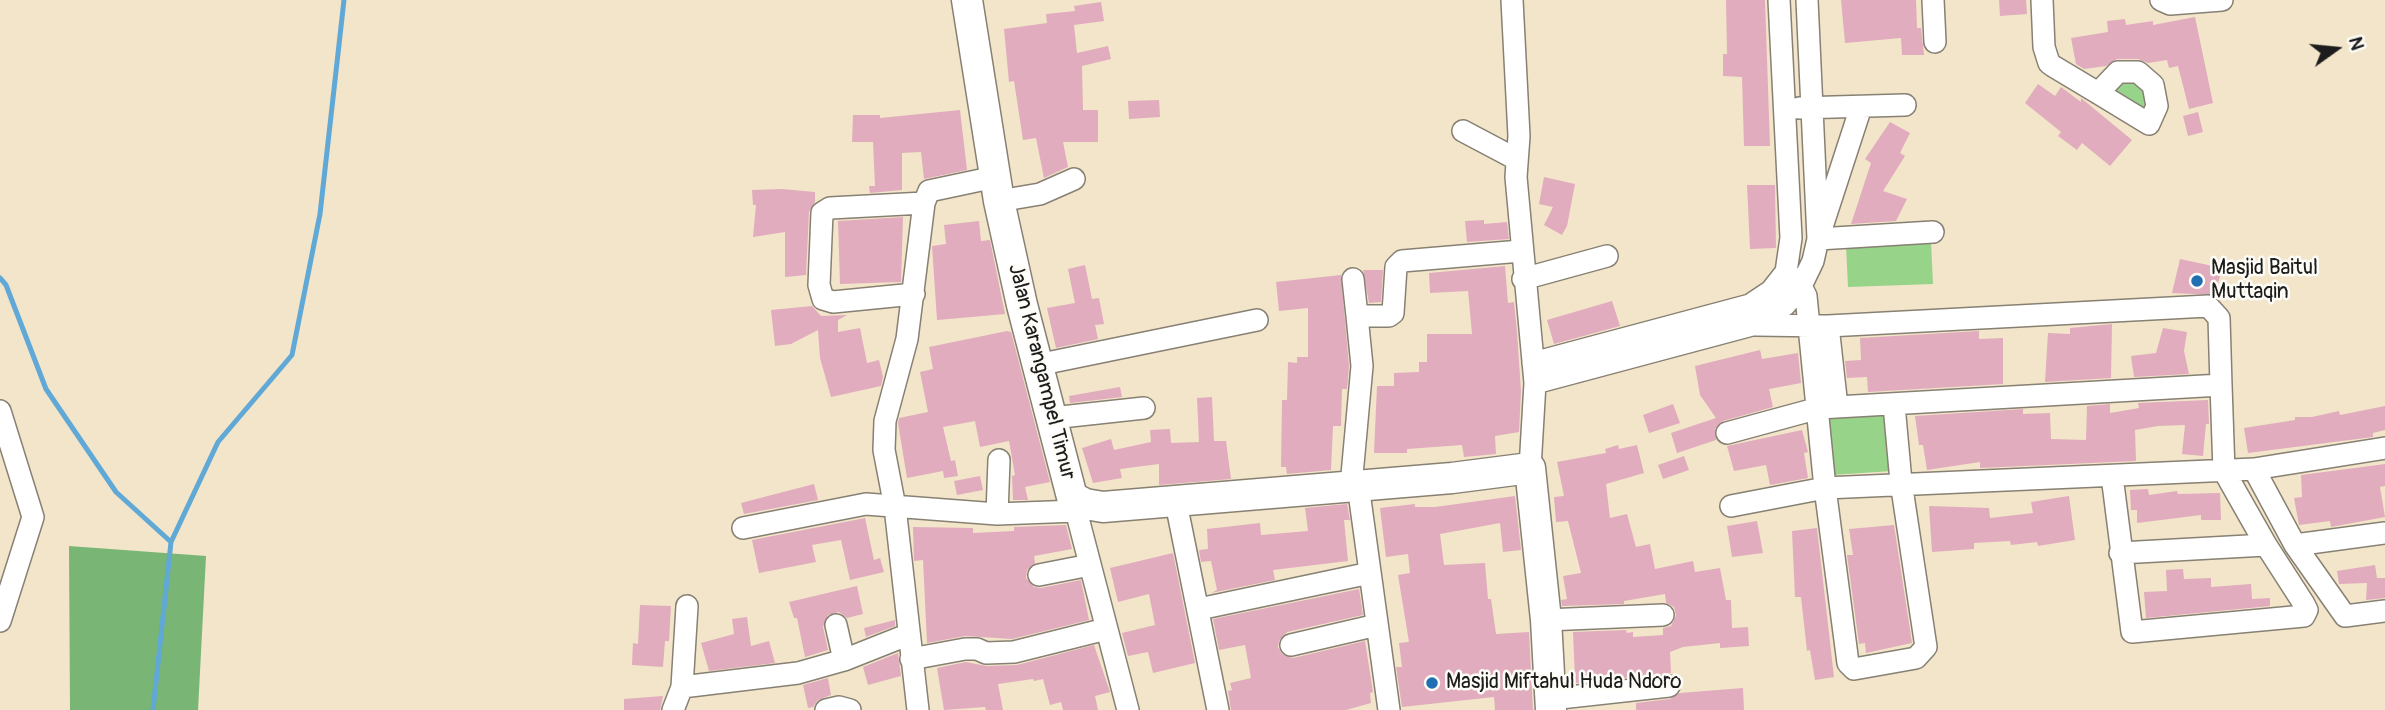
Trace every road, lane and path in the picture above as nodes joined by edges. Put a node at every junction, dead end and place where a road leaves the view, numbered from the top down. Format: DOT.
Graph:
graph roads {
  1 [pos="967,0"];
  2 [pos="1512,0"];
  3 [pos="1779,0"];
  4 [pos="1807,0"];
  5 [pos="1933,0"];
  6 [pos="2042,0"];
  7 [pos="2054,0"];
  8 [pos="2161,0"];
  9 [pos="2222,0"];
  10 [pos="1935,42"];
  11 [pos="2053,66"];
  12 [pos="2098,93"];
  13 [pos="1905,105"];
  14 [pos="1861,107"];
  15 [pos="1783,108"];
  16 [pos="1811,108"];
  17 [pos="1463,131"];
  18 [pos="1516,159"];
  19 [pos="1074,179"];
  20 [pos="997,189"];
  21 [pos="924,203"];
  22 [pos="1933,232"];
  23 [pos="1818,239"];
  24 [pos="1521,250"];
  25 [pos="1607,256"];
  26 [pos="1353,279"];
  27 [pos="1523,279"];
  28 [pos="1793,279"];
  29 [pos="914,295"];
  30 [pos="1357,316"];
  31 [pos="1257,320"];
  32 [pos="1752,325"];
  33 [pos="1819,326"];
  34 [pos="1037,365"];
  35 [pos="1534,373"];
  36 [pos="2221,385"];
  37 [pos="1894,405"];
  38 [pos="1144,408"];
  39 [pos="1828,408"];
  40 [pos="0,411"];
  41 [pos="1052,418"];
  42 [pos="1727,433"];
  43 [pos="2385,448"];
  44 [pos="999,460"];
  45 [pos="1530,468"];
  46 [pos="2254,469"];
  47 [pos="2224,471"];
  48 [pos="2112,476"];
  49 [pos="1902,482"];
  50 [pos="1354,485"];
  51 [pos="1825,488"];
  52 [pos="1175,498"];
  53 [pos="1074,504"];
  54 [pos="1731,506"];
  55 [pos="895,507"];
  56 [pos="998,514"];
  57 [pos="743,528"];
  58 [pos="2385,533"];
  59 [pos="2266,545"];
  60 [pos="2295,545"];
  61 [pos="2120,553"];
  62 [pos="1090,565"];
  63 [pos="1370,573"];
  64 [pos="1040,575"];
  65 [pos="687,606"];
  66 [pos="1199,609"];
  67 [pos="2385,611"];
  68 [pos="1663,615"];
  69 [pos="1546,620"];
  70 [pos="0,621"];
  71 [pos="836,625"];
  72 [pos="1377,625"];
  73 [pos="1106,629"];
  74 [pos="908,635"];
  75 [pos="1291,645"];
  76 [pos="911,659"];
  77 [pos="844,660"];
  78 [pos="1670,686"];
  79 [pos="682,687"];
  80 [pos="1551,704"];
  81 [pos="673,710"];
  82 [pos="826,710"];
  83 [pos="850,710"];
  84 [pos="918,710"];
  85 [pos="1128,710"];
  86 [pos="1218,710"];
  87 [pos="1390,710"];
  1 -- 20 [label="street, Jalan Karangampel Timur"];
  2 -- 18 [label="street"];
  3 -- 15 [label="street"];
  4 -- 16 [label="street"];
  5 -- 10 [label="street"];
  6 -- 11 [label="street"];
  7 -- 11 [label="street"];
  8 -- 9 [label="street"];
  11 -- 12 [label="street"];
  13 -- 14 [label="street"];
  14 -- 16 [label="street"];
  14 -- 23 [label="street"];
  15 -- 16 [label="street"];
  15 -- 28 [label="street"];
  16 -- 23 [label="street"];
  17 -- 18 [label="street"];
  18 -- 24 [label="street"];
  19 -- 20 [label="street"];
  20 -- 21 [label="street"];
  20 -- 34 [label="street, Jalan Karangampel Timur"];
  21 -- 29 [label="street"];
  21 -- 29 [label="street"];
  22 -- 23 [label="street"];
  23 -- 28 [label="street"];
  24 -- 27 [label="street"];
  24 -- 30 [label="street"];
  25 -- 27 [label="street"];
  26 -- 30 [label="street"];
  27 -- 35 [label="street"];
  28 -- 32 [label="street"];
  28 -- 33 [label="street"];
  28 -- 35 [label="street"];
  29 -- 55 [label="street"];
  30 -- 50 [label="street"];
  31 -- 34 [label="street"];
  32 -- 33 [label="street"];
  32 -- 35 [label="street"];
  33 -- 36 [label="street"];
  33 -- 39 [label="street"];
  34 -- 41 [label="street, Jalan Karangampel Timur"];
  35 -- 45 [label="street"];
  36 -- 37 [label="street"];
  36 -- 47 [label="street"];
  37 -- 39 [label="street"];
  37 -- 49 [label="street"];
  38 -- 41 [label="street"];
  39 -- 42 [label="street"];
  39 -- 51 [label="street"];
  40 -- 70 [label="street"];
  41 -- 53 [label="street, Jalan Karangampel Timur"];
  43 -- 46 [label="street"];
  44 -- 56 [label="street"];
  45 -- 50 [label="street, Jalan Karangampel Timur"];
  45 -- 69 [label="street"];
  46 -- 47 [label="street"];
  46 -- 60 [label="street"];
  47 -- 48 [label="street"];
  47 -- 59 [label="street"];
  48 -- 49 [label="street"];
  48 -- 61 [label="street"];
  49 -- 51 [label="street"];
  49 -- 51 [label="street"];
  50 -- 52 [label="street, Jalan Karangampel Timur"];
  50 -- 63 [label="street"];
  51 -- 54 [label="street"];
  52 -- 53 [label="street, Jalan Karangampel Timur"];
  52 -- 66 [label="street"];
  53 -- 56 [label="street"];
  53 -- 62 [label="street"];
  55 -- 56 [label="street"];
  55 -- 57 [label="street"];
  55 -- 74 [label="street"];
  58 -- 60 [label="street"];
  59 -- 61 [label="street"];
  59 -- 61 [label="street"];
  60 -- 67 [label="street"];
  62 -- 64 [label="street"];
  62 -- 73 [label="street"];
  63 -- 66 [label="street"];
  63 -- 72 [label="street"];
  65 -- 79 [label="street"];
  66 -- 86 [label="street"];
  68 -- 69 [label="street"];
  69 -- 80 [label="street"];
  71 -- 77 [label="street"];
  72 -- 75 [label="street"];
  72 -- 87 [label="street"];
  73 -- 76 [label="street"];
  73 -- 85 [label="street"];
  74 -- 76 [label="street"];
  74 -- 77 [label="street"];
  76 -- 84 [label="street"];
  77 -- 79 [label="street"];
  78 -- 80 [label="street"];
  79 -- 81 [label="street"];
  82 -- 83 [label="street"];
}
